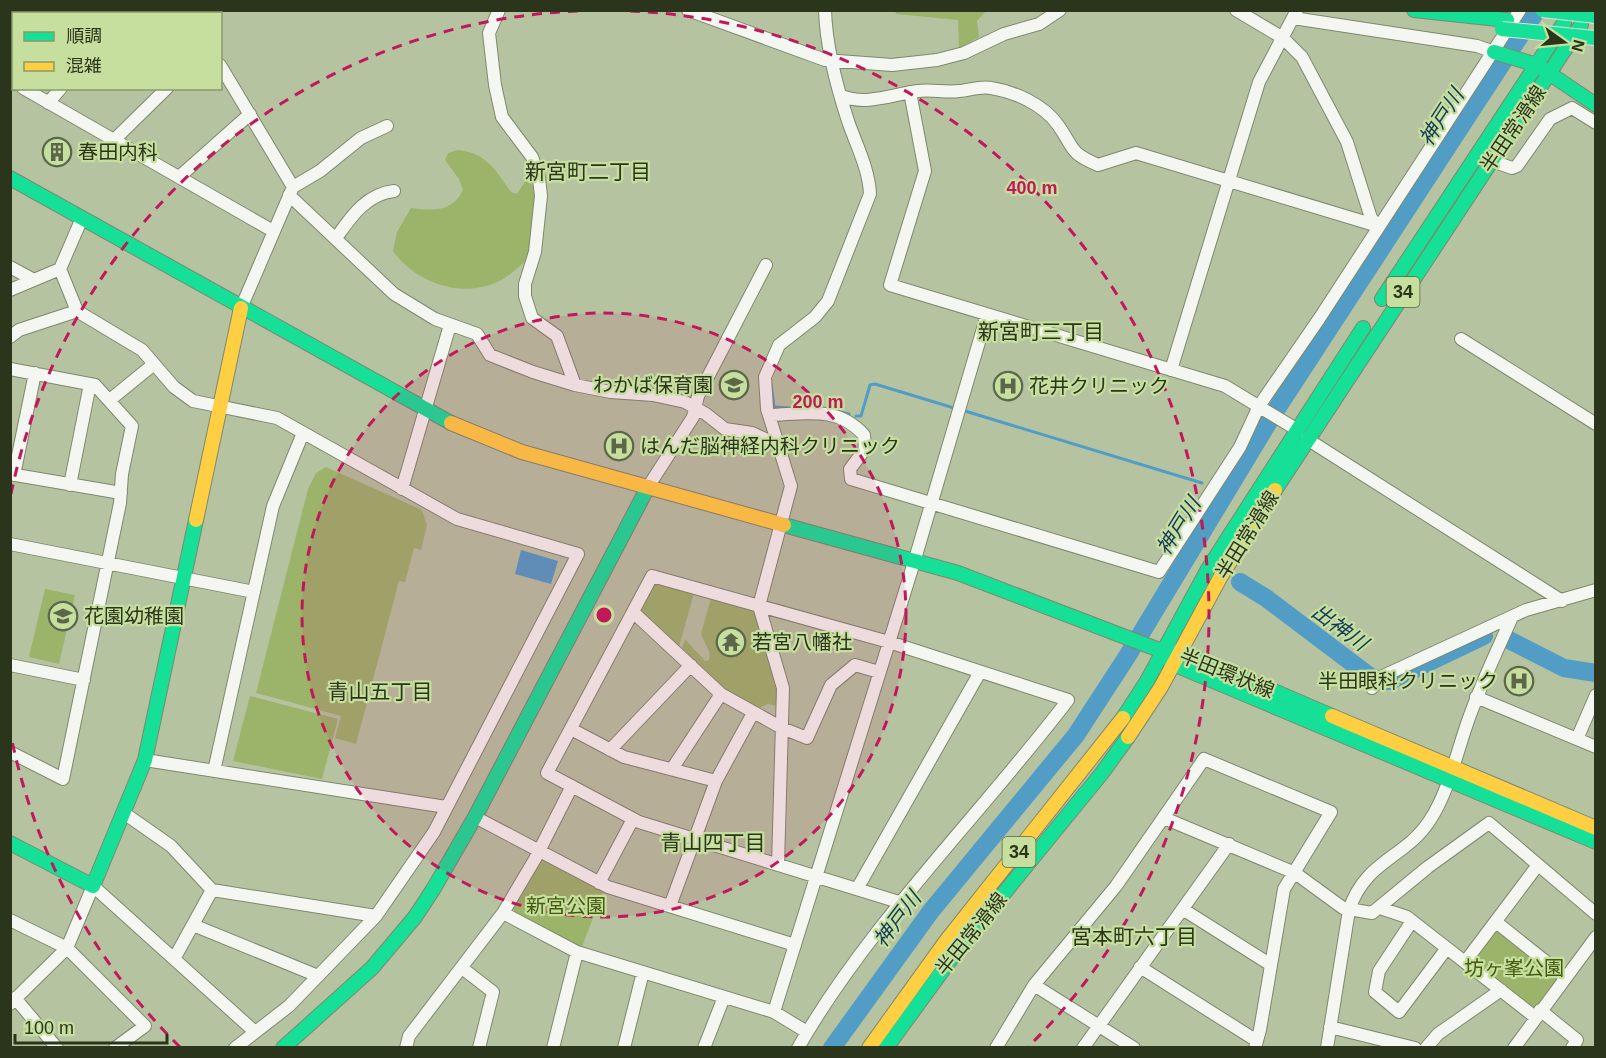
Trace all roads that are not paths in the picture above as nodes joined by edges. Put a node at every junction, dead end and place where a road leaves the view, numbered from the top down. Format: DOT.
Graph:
graph roads {
  1 [pos="499,10"];
  2 [pos="688,10"];
  3 [pos="825,10"];
  4 [pos="1060,10"];
  5 [pos="1236,10"];
  6 [pos="1414,10"];
  7 [pos="1520,10"];
  8 [pos="1542,10"];
  9 [pos="1572,10"];
  10 [pos="1591,10"];
  11 [pos="1295,14"];
  12 [pos="1596,16"];
  13 [pos="1504,24"];
  14 [pos="1596,30"];
  15 [pos="1282,38"];
  16 [pos="1595,39"];
  17 [pos="1494,52"];
  18 [pos="834,60"];
  19 [pos="1531,63"];
  20 [pos="222,68"];
  21 [pos="1553,70"];
  22 [pos="1596,88"];
  23 [pos="25,90"];
  24 [pos="59,90"];
  25 [pos="166,90"];
  26 [pos="910,92"];
  27 [pos="842,96"];
  28 [pos="48,103"];
  29 [pos="1596,105"];
  30 [pos="250,114"];
  31 [pos="1596,123"];
  32 [pos="387,126"];
  33 [pos="114,140"];
  34 [pos="1492,161"];
  35 [pos="179,177"];
  36 [pos="10,178"];
  37 [pos="1229,181"];
  38 [pos="291,191"];
  39 [pos="394,192"];
  40 [pos="82,218"];
  41 [pos="1378,226"];
  42 [pos="273,231"];
  43 [pos="336,238"];
  44 [pos="766,265"];
  45 [pos="10,267"];
  46 [pos="60,269"];
  47 [pos="34,280"];
  48 [pos="10,290"];
  49 [pos="241,308"];
  50 [pos="77,311"];
  51 [pos="987,315"];
  52 [pos="450,325"];
  53 [pos="10,337"];
  54 [pos="1461,339"];
  55 [pos="154,364"];
  56 [pos="10,369"];
  57 [pos="1171,370"];
  58 [pos="35,373"];
  59 [pos="90,384"];
  60 [pos="575,385"];
  61 [pos="111,399"];
  62 [pos="220,407"];
  63 [pos="1261,407"];
  64 [pos="696,408"];
  65 [pos="425,411"];
  66 [pos="769,415"];
  67 [pos="1596,424"];
  68 [pos="1296,430"];
  69 [pos="303,433"];
  70 [pos="778,445"];
  71 [pos="12,474"];
  72 [pos="70,485"];
  73 [pos="648,487"];
  74 [pos="402,489"];
  75 [pos="121,493"];
  76 [pos="930,503"];
  77 [pos="781,523"];
  78 [pos="10,544"];
  79 [pos="915,559"];
  80 [pos="108,561"];
  81 [pos="184,576"];
  82 [pos="1596,591"];
  83 [pos="254,592"];
  84 [pos="1562,601"];
  85 [pos="759,606"];
  86 [pos="633,612"];
  87 [pos="1512,617"];
  88 [pos="889,642"];
  89 [pos="1162,651"];
  90 [pos="1180,651"];
  91 [pos="1173,664"];
  92 [pos="10,665"];
  93 [pos="691,665"];
  94 [pos="879,672"];
  95 [pos="980,672"];
  96 [pos="84,681"];
  97 [pos="1372,688"];
  98 [pos="721,694"];
  99 [pos="1596,695"];
  100 [pos="1476,697"];
  101 [pos="753,713"];
  102 [pos="571,729"];
  103 [pos="782,729"];
  104 [pos="1577,739"];
  105 [pos="1596,747"];
  106 [pos="610,750"];
  107 [pos="10,753"];
  108 [pos="145,760"];
  109 [pos="672,769"];
  110 [pos="214,771"];
  111 [pos="1449,774"];
  112 [pos="716,781"];
  113 [pos="572,786"];
  114 [pos="446,807"];
  115 [pos="124,813"];
  116 [pos="475,817"];
  117 [pos="1164,818"];
  118 [pos="633,819"];
  119 [pos="1596,828"];
  120 [pos="694,839"];
  121 [pos="1596,842"];
  122 [pos="10,843"];
  123 [pos="1229,844"];
  124 [pos="539,851"];
  125 [pos="778,865"];
  126 [pos="1538,865"];
  127 [pos="1295,873"];
  128 [pos="816,876"];
  129 [pos="599,882"];
  130 [pos="93,886"];
  131 [pos="857,889"];
  132 [pos="212,890"];
  133 [pos="902,903"];
  134 [pos="670,906"];
  135 [pos="1380,908"];
  136 [pos="1184,910"];
  137 [pos="1349,910"];
  138 [pos="503,913"];
  139 [pos="1596,914"];
  140 [pos="376,916"];
  141 [pos="10,920"];
  142 [pos="1412,921"];
  143 [pos="1496,922"];
  144 [pos="193,925"];
  145 [pos="1596,937"];
  146 [pos="795,945"];
  147 [pos="67,948"];
  148 [pos="1447,948"];
  149 [pos="576,952"];
  150 [pos="174,959"];
  151 [pos="1466,962"];
  152 [pos="1271,965"];
  153 [pos="462,968"];
  154 [pos="1140,968"];
  155 [pos="643,972"];
  156 [pos="318,976"];
  157 [pos="1565,977"];
  158 [pos="1034,985"];
  159 [pos="1501,990"];
  160 [pos="724,997"];
  161 [pos="13,1001"];
  162 [pos="774,1012"];
  163 [pos="1538,1014"];
  164 [pos="1098,1025"];
  165 [pos="1330,1027"];
  166 [pos="254,1031"];
  167 [pos="807,1032"];
  168 [pos="1256,1044"];
  169 [pos="57,1047"];
  170 [pos="114,1047"];
  171 [pos="235,1047"];
  172 [pos="284,1047"];
  173 [pos="406,1047"];
  174 [pos="479,1047"];
  175 [pos="553,1047"];
  176 [pos="624,1047"];
  177 [pos="704,1047"];
  178 [pos="798,1047"];
  179 [pos="868,1047"];
  180 [pos="886,1047"];
  181 [pos="996,1047"];
  182 [pos="1083,1047"];
  183 [pos="1134,1047"];
  184 [pos="1327,1047"];
  185 [pos="1414,1047"];
  186 [pos="1426,1047"];
  187 [pos="1514,1047"];
  188 [pos="1572,1047"];
  1 -- 60 [label="street"];
  2 -- 18 [label="street"];
  3 -- 18 [label="street"];
  4 -- 18 [label="street"];
  5 -- 15 [label="street"];
  6 -- 13 [label="main road"];
  7 -- 17 [label="street"];
  8 -- 12 [label="main road, bridge"];
  9 -- 19 [label="main road, 半田常滑線 / 34"];
  10 -- 21 [label="main road, 半田常滑線 / 34"];
  11 -- 15 [label="street"];
  11 -- 17 [label="street"];
  13 -- 14 [label="main road"];
  13 -- 16 [label="main road, bridge"];
  15 -- 37 [label="street"];
  15 -- 41 [label="street"];
  17 -- 19 [label="main road"];
  17 -- 41 [label="street"];
  18 -- 27 [label="street"];
  19 -- 21 [label="main road"];
  19 -- 68 [label="main road, 半田常滑線 / 34"];
  20 -- 30 [label="street"];
  21 -- 22 [label="main road"];
  21 -- 29 [label="main road"];
  21 -- 34 [label="main road, 半田常滑線 / 34"];
  23 -- 28 [label="street"];
  24 -- 28 [label="street"];
  25 -- 33 [label="street"];
  26 -- 27 [label="street"];
  26 -- 37 [label="street"];
  26 -- 51 [label="street"];
  27 -- 66 [label="street"];
  28 -- 33 [label="street"];
  30 -- 35 [label="street"];
  30 -- 38 [label="street"];
  31 -- 34 [label="street"];
  32 -- 38 [label="street"];
  33 -- 35 [label="street"];
  34 -- 68 [label="main road, 半田常滑線 / 34"];
  35 -- 42 [label="street"];
  36 -- 40 [label="main road"];
  37 -- 41 [label="street"];
  37 -- 57 [label="street"];
  38 -- 42 [label="street"];
  38 -- 43 [label="street"];
  39 -- 43 [label="street"];
  40 -- 46 [label="street"];
  40 -- 49 [label="main road"];
  41 -- 63 [label="street"];
  42 -- 49 [label="street"];
  43 -- 52 [label="street"];
  44 -- 64 [label="street"];
  45 -- 47 [label="street"];
  46 -- 47 [label="street"];
  46 -- 50 [label="street"];
  47 -- 48 [label="street"];
  49 -- 62 [label="main road"];
  49 -- 65 [label="main road"];
  50 -- 53 [label="street"];
  50 -- 55 [label="street"];
  51 -- 57 [label="street"];
  51 -- 76 [label="street"];
  52 -- 60 [label="street"];
  52 -- 65 [label="street"];
  54 -- 67 [label="street"];
  55 -- 61 [label="street"];
  55 -- 62 [label="street"];
  56 -- 58 [label="street"];
  57 -- 63 [label="street"];
  58 -- 59 [label="street"];
  58 -- 71 [label="street"];
  59 -- 61 [label="street"];
  59 -- 72 [label="street"];
  60 -- 64 [label="street"];
  61 -- 75 [label="street"];
  62 -- 69 [label="street"];
  62 -- 81 [label="main road"];
  63 -- 68 [label="street"];
  63 -- 76 [label="street"];
  64 -- 70 [label="street"];
  64 -- 73 [label="street"];
  65 -- 73 [label="main road"];
  65 -- 74 [label="street"];
  66 -- 70 [label="street"];
  66 -- 76 [label="street"];
  68 -- 84 [label="street"];
  68 -- 89 [label="main road, 半田常滑線 / 34"];
  68 -- 90 [label="main road, 半田常滑線 / 34"];
  69 -- 74 [label="street"];
  69 -- 83 [label="street"];
  70 -- 77 [label="street"];
  71 -- 72 [label="street"];
  72 -- 75 [label="street"];
  73 -- 77 [label="main road"];
  73 -- 116 [label="main road"];
  74 -- 114 [label="street"];
  75 -- 80 [label="street"];
  76 -- 79 [label="street"];
  77 -- 79 [label="main road"];
  77 -- 85 [label="street"];
  78 -- 80 [label="street"];
  79 -- 88 [label="street"];
  79 -- 89 [label="main road"];
  80 -- 81 [label="street"];
  80 -- 96 [label="street"];
  81 -- 83 [label="street"];
  81 -- 108 [label="main road"];
  82 -- 84 [label="street"];
  83 -- 110 [label="street"];
  84 -- 87 [label="street"];
  85 -- 86 [label="street"];
  85 -- 88 [label="street"];
  85 -- 103 [label="street"];
  86 -- 93 [label="street"];
  86 -- 102 [label="street"];
  87 -- 97 [label="street"];
  87 -- 100 [label="street"];
  88 -- 94 [label="street"];
  88 -- 95 [label="street"];
  89 -- 90 [label="main road, 半田環状線"];
  89 -- 91 [label="main road, 半田環状線"];
  89 -- 179 [label="main road, 半田常滑線 / 34"];
  90 -- 91 [label="main road, 半田常滑線 / 34"];
  90 -- 111 [label="main road, 半田環状線"];
  91 -- 111 [label="main road, 半田環状線"];
  91 -- 180 [label="main road, 半田常滑線 / 34"];
  92 -- 96 [label="street"];
  93 -- 98 [label="street"];
  93 -- 106 [label="street"];
  94 -- 103 [label="street"];
  94 -- 128 [label="street"];
  95 -- 131 [label="street"];
  95 -- 133 [label="street"];
  96 -- 107 [label="street"];
  98 -- 101 [label="street"];
  98 -- 109 [label="street"];
  99 -- 104 [label="street"];
  100 -- 104 [label="street"];
  100 -- 111 [label="street"];
  101 -- 103 [label="street"];
  101 -- 112 [label="street"];
  102 -- 106 [label="street"];
  102 -- 113 [label="street"];
  103 -- 125 [label="street"];
  104 -- 105 [label="street"];
  106 -- 109 [label="street"];
  108 -- 110 [label="street"];
  108 -- 115 [label="main road"];
  109 -- 112 [label="street"];
  110 -- 114 [label="street"];
  111 -- 119 [label="main road, 半田環状線"];
  111 -- 121 [label="main road, 半田環状線"];
  111 -- 137 [label="street"];
  112 -- 120 [label="street"];
  113 -- 118 [label="street"];
  113 -- 124 [label="street"];
  114 -- 140 [label="street"];
  115 -- 130 [label="main road"];
  115 -- 132 [label="street"];
  116 -- 124 [label="street"];
  116 -- 172 [label="main road"];
  117 -- 123 [label="street"];
  117 -- 127 [label="street"];
  117 -- 158 [label="street"];
  118 -- 120 [label="street"];
  118 -- 129 [label="street"];
  120 -- 125 [label="street"];
  120 -- 134 [label="street"];
  122 -- 130 [label="main road"];
  123 -- 127 [label="street"];
  123 -- 136 [label="street"];
  124 -- 129 [label="street"];
  124 -- 138 [label="street"];
  125 -- 128 [label="street"];
  126 -- 135 [label="street"];
  126 -- 139 [label="street"];
  126 -- 143 [label="street"];
  127 -- 137 [label="street"];
  127 -- 152 [label="street"];
  128 -- 131 [label="street"];
  128 -- 146 [label="street"];
  129 -- 134 [label="street"];
  130 -- 147 [label="street"];
  130 -- 150 [label="street"];
  131 -- 133 [label="street"];
  132 -- 140 [label="street"];
  132 -- 144 [label="street"];
  133 -- 167 [label="street"];
  134 -- 146 [label="street"];
  135 -- 137 [label="street"];
  135 -- 142 [label="street"];
  136 -- 152 [label="street"];
  136 -- 154 [label="street"];
  137 -- 165 [label="street"];
  138 -- 149 [label="street"];
  138 -- 153 [label="street"];
  140 -- 156 [label="street"];
  141 -- 147 [label="street"];
  142 -- 148 [label="street"];
  142 -- 148 [label="street"];
  143 -- 151 [label="street"];
  143 -- 157 [label="street"];
  144 -- 150 [label="street"];
  144 -- 156 [label="street"];
  145 -- 157 [label="street"];
  146 -- 162 [label="street"];
  147 -- 161 [label="street"];
  147 -- 170 [label="street"];
  148 -- 151 [label="street"];
  149 -- 155 [label="street"];
  149 -- 175 [label="street"];
  150 -- 166 [label="street"];
  151 -- 159 [label="street"];
  152 -- 168 [label="street"];
  153 -- 173 [label="street"];
  153 -- 174 [label="street"];
  154 -- 164 [label="street"];
  154 -- 168 [label="street"];
  155 -- 160 [label="street"];
  155 -- 176 [label="street"];
  156 -- 166 [label="street"];
  157 -- 163 [label="street"];
  158 -- 164 [label="street"];
  158 -- 181 [label="street"];
  159 -- 163 [label="street"];
  159 -- 186 [label="street"];
  160 -- 162 [label="street"];
  160 -- 177 [label="street"];
  161 -- 169 [label="street"];
  162 -- 167 [label="street"];
  163 -- 187 [label="street"];
  163 -- 188 [label="street"];
  164 -- 182 [label="street"];
  164 -- 183 [label="street"];
  165 -- 184 [label="street"];
  165 -- 185 [label="street"];
  166 -- 171 [label="street"];
  167 -- 178 [label="street"];
}
